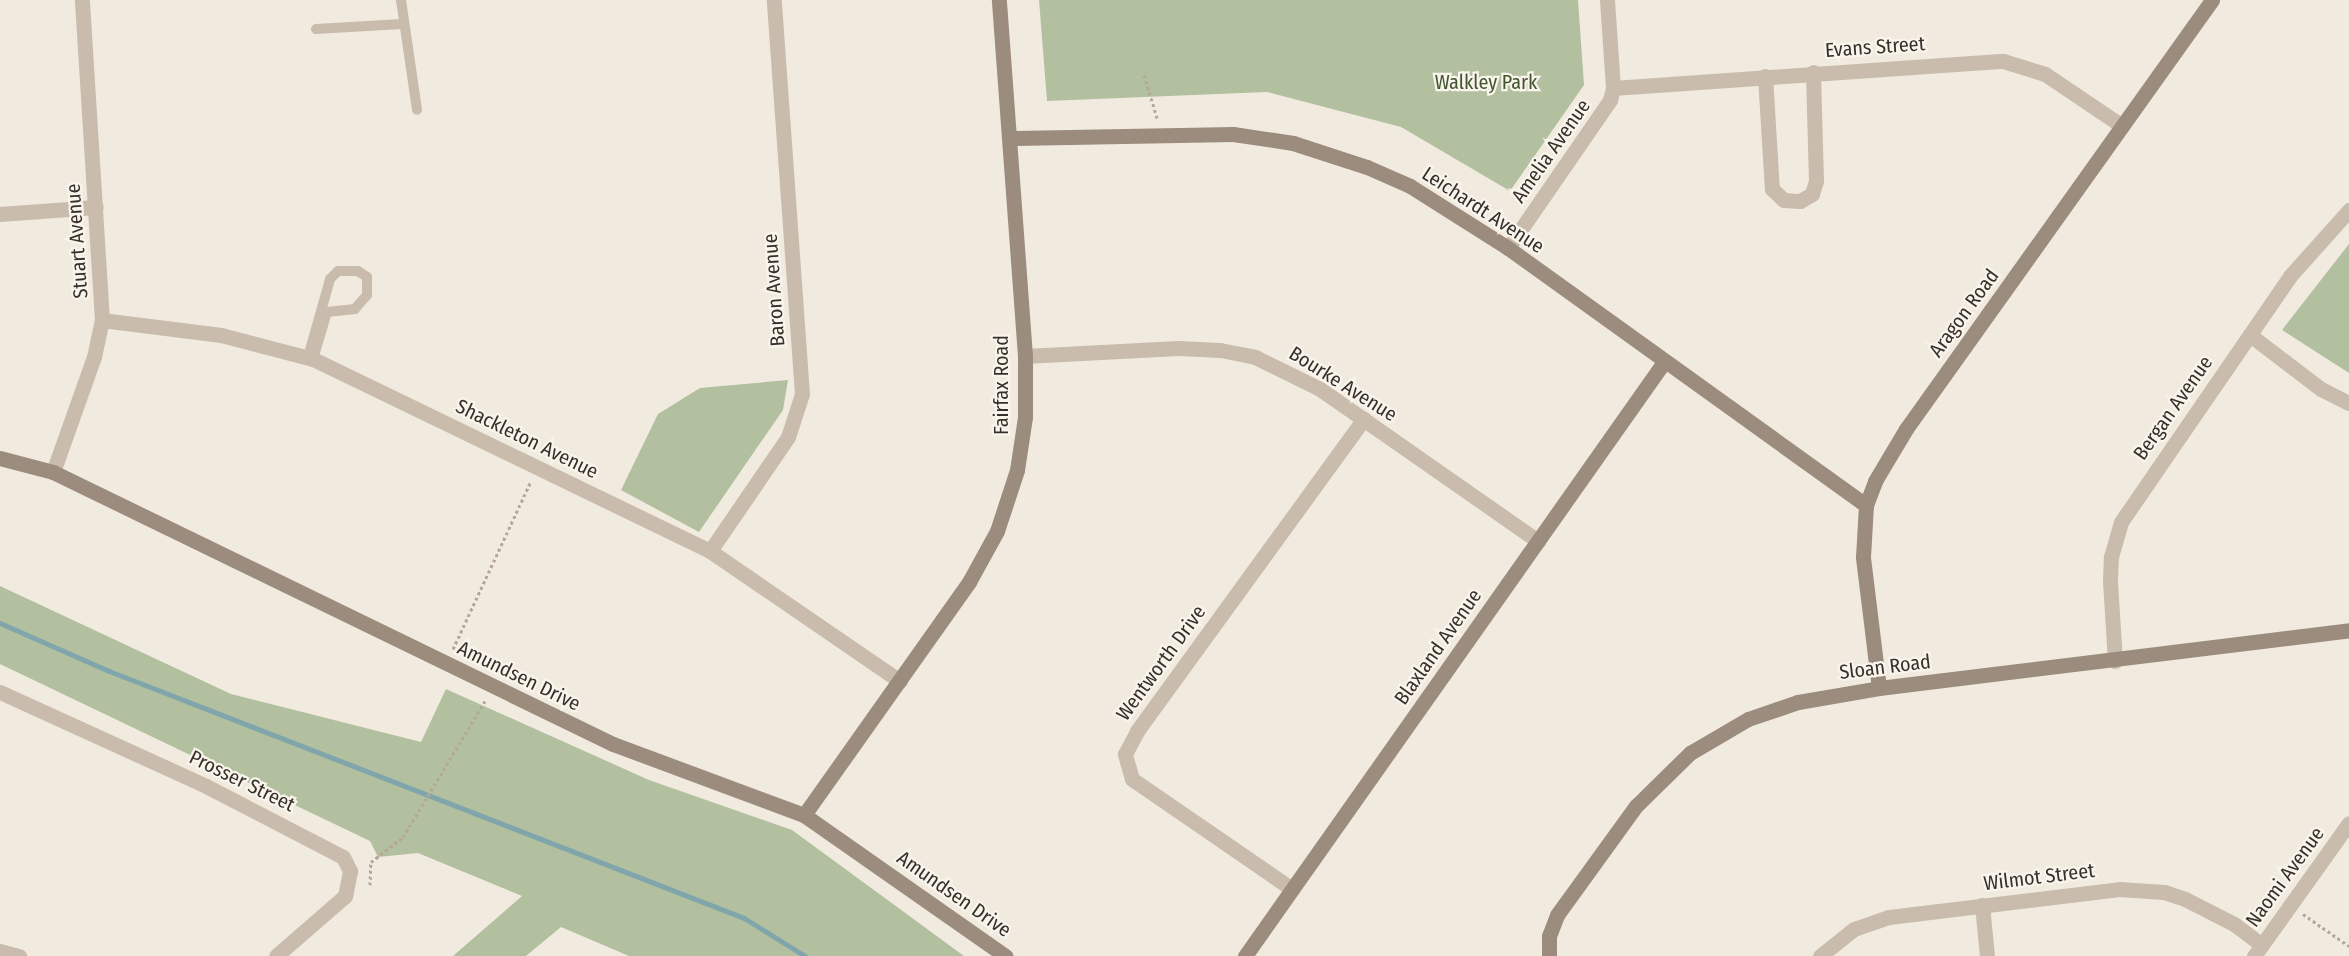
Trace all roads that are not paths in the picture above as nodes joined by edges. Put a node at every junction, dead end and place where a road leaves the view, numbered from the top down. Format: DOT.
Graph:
graph roads {
  1 [pos="82,0"];
  2 [pos="401,0"];
  3 [pos="774,0"];
  4 [pos="999,0"];
  5 [pos="1607,0"];
  6 [pos="2212,0"];
  7 [pos="402,24"];
  8 [pos="316,29"];
  9 [pos="1813,72"];
  10 [pos="1765,76"];
  11 [pos="1613,88"];
  12 [pos="417,110"];
  13 [pos="2122,126"];
  14 [pos="1010,138"];
  15 [pos="96,207"];
  16 [pos="2349,210"];
  17 [pos="0,214"];
  18 [pos="1508,248"];
  19 [pos="102,320"];
  20 [pos="2250,335"];
  21 [pos="1025,356"];
  22 [pos="310,358"];
  23 [pos="1664,362"];
  24 [pos="2349,403"];
  25 [pos="1364,419"];
  26 [pos="0,458"];
  27 [pos="53,472"];
  28 [pos="1866,505"];
  29 [pos="1538,541"];
  30 [pos="710,550"];
  31 [pos="2349,630"];
  32 [pos="2115,661"];
  33 [pos="900,681"];
  34 [pos="1879,688"];
  35 [pos="0,692"];
  36 [pos="804,815"];
  37 [pos="2349,823"];
  38 [pos="1292,890"];
  39 [pos="1982,905"];
  40 [pos="2258,950"];
  41 [pos="0,951"];
  42 [pos="19,956"];
  43 [pos="276,956"];
  44 [pos="1005,956"];
  45 [pos="1245,956"];
  46 [pos="1550,956"];
  47 [pos="1820,956"];
  48 [pos="1987,956"];
  1 -- 15 [label="street, Stuart Avenue"];
  2 -- 7 [label="lane"];
  3 -- 30 [label="street, Baron Avenue"];
  4 -- 14 [label="street, Fairfax Road"];
  5 -- 11 [label="street, Amelia Avenue"];
  6 -- 13 [label="street, Aragon Road"];
  7 -- 8 [label="lane"];
  7 -- 12 [label="lane"];
  9 -- 10 [label="street, Evans Street"];
  9 -- 10 [label="street"];
  9 -- 13 [label="street, Evans Street"];
  10 -- 11 [label="street, Evans Street"];
  11 -- 18 [label="street, Amelia Avenue"];
  13 -- 28 [label="street, Aragon Road"];
  14 -- 18 [label="street, Leichardt Avenue"];
  14 -- 21 [label="street, Fairfax Road"];
  15 -- 17 [label="street"];
  15 -- 19 [label="street, Stuart Avenue"];
  16 -- 20 [label="street, Bergan Avenue"];
  18 -- 23 [label="street, Leichardt Avenue"];
  19 -- 22 [label="street, Shackleton Avenue"];
  19 -- 27 [label="street, Stuart Avenue"];
  20 -- 24 [label="street"];
  20 -- 32 [label="street, Bergan Avenue"];
  21 -- 25 [label="street, Bourke Avenue"];
  21 -- 33 [label="street, Fairfax Road"];
  22 -- 22 [label="lane"];
  22 -- 30 [label="street, Shackleton Avenue"];
  23 -- 28 [label="street, Leichardt Avenue"];
  23 -- 29 [label="street, Blaxland Avenue"];
  25 -- 29 [label="street, Bourke Avenue"];
  25 -- 38 [label="street, Wentworth Drive"];
  26 -- 27 [label="street, Amundsen Drive"];
  27 -- 36 [label="street, Amundsen Drive"];
  28 -- 34 [label="street, Aragon Road"];
  29 -- 38 [label="street, Blaxland Avenue"];
  30 -- 33 [label="street, Shackleton Avenue"];
  31 -- 32 [label="street, Sloan Road"];
  32 -- 34 [label="street, Sloan Road"];
  33 -- 36 [label="street, Fairfax Road"];
  34 -- 46 [label="street, Sloan Road"];
  35 -- 43 [label="street, Prosser Street"];
  36 -- 44 [label="street, Amundsen Drive"];
  37 -- 40 [label="street, Naomi Avenue"];
  38 -- 45 [label="street, Blaxland Avenue"];
  39 -- 40 [label="street, Wilmot Street"];
  39 -- 47 [label="street, Wilmot Street"];
  39 -- 48 [label="street"];
  41 -- 42 [label="street"];
}
